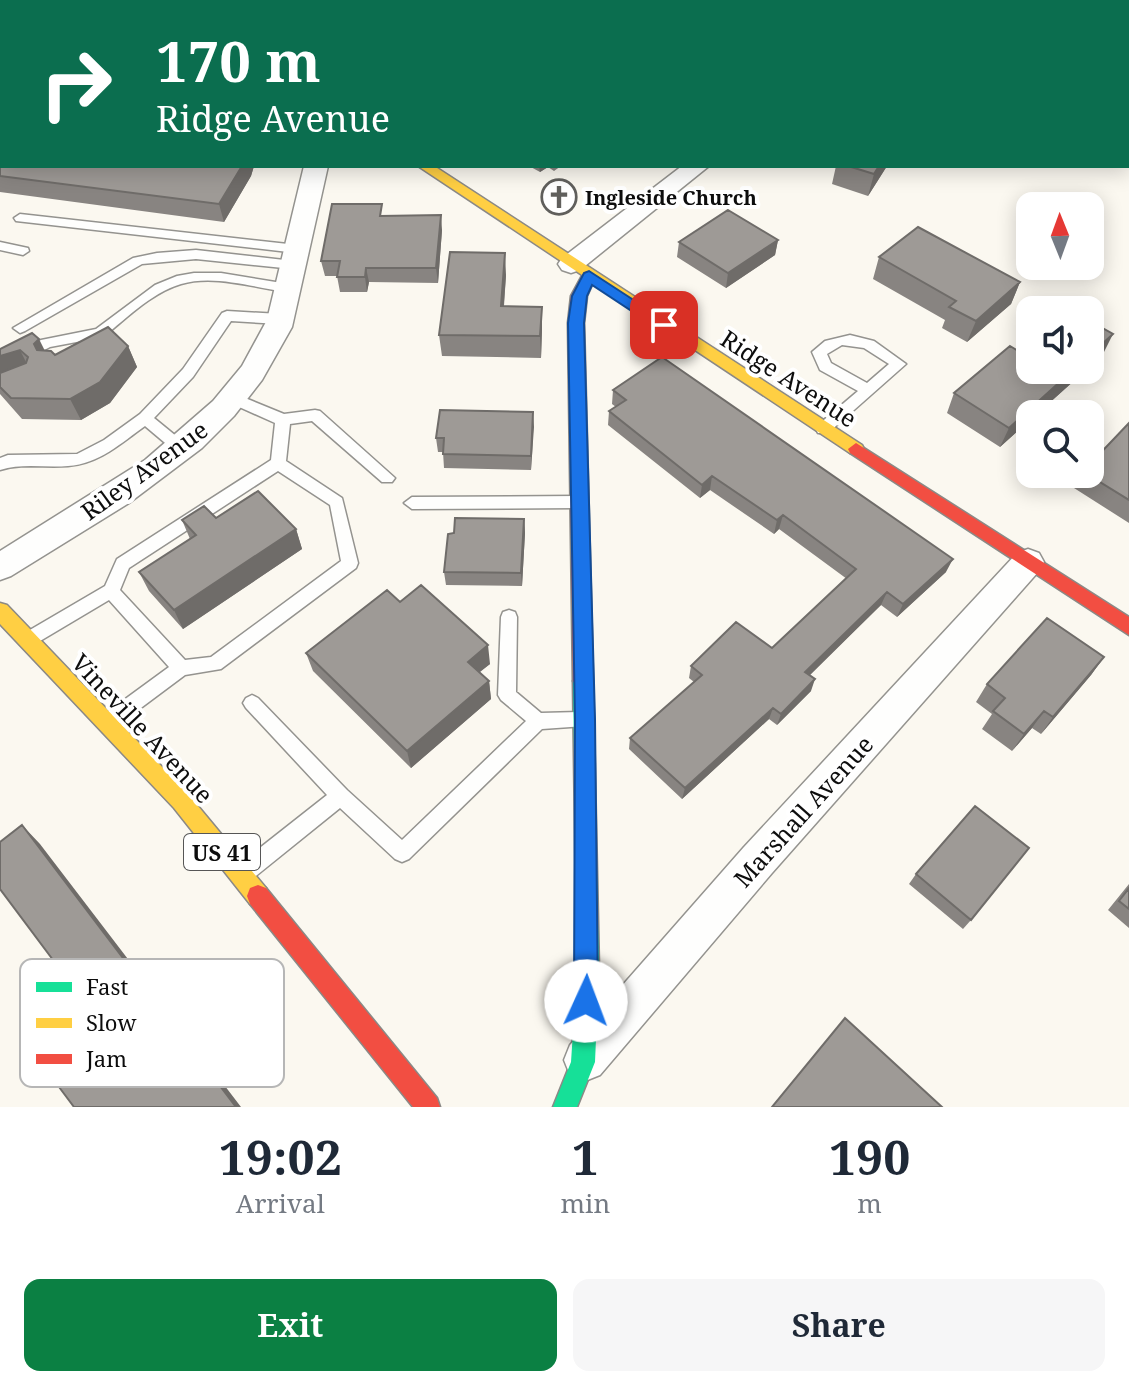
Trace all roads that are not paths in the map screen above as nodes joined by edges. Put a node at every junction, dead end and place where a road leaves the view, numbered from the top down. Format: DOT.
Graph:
graph roads {
  1 [pos="316,168"];
  2 [pos="428,168"];
  3 [pos="695,168"];
  4 [pos="20,218"];
  5 [pos="0,246"];
  6 [pos="23,251"];
  7 [pos="293,267"];
  8 [pos="580,270"];
  9 [pos="280,319"];
  10 [pos="20,328"];
  11 [pos="99,333"];
  12 [pos="66,358"];
  13 [pos="0,368"];
  14 [pos="866,389"];
  15 [pos="233,398"];
  16 [pos="145,418"];
  17 [pos="283,420"];
  18 [pos="823,429"];
  19 [pos="182,449"];
  20 [pos="2,460"];
  21 [pos="278,463"];
  22 [pos="387,478"];
  23 [pos="580,502"];
  24 [pos="412,503"];
  25 [pos="1028,562"];
  26 [pos="0,567"];
  27 [pos="111,591"];
  28 [pos="0,611"];
  29 [pos="509,617"];
  30 [pos="1129,627"];
  31 [pos="27,639"];
  32 [pos="181,668"];
  33 [pos="252,703"];
  34 [pos="585,719"];
  35 [pos="538,721"];
  36 [pos="107,723"];
  37 [pos="340,796"];
  38 [pos="241,876"];
  39 [pos="583,1062"];
  40 [pos="428,1107"];
  41 [pos="565,1107"];
  1 -- 7 [label="street, Riley Avenue"];
  2 -- 8 [label="street, Ridge Avenue"];
  3 -- 8 [label="street"];
  4 -- 7 [label="lane"];
  5 -- 6 [label="lane"];
  7 -- 9 [label="street, Riley Avenue"];
  7 -- 10 [label="lane"];
  7 -- 11 [label="lane"];
  8 -- 18 [label="street, Ridge Avenue"];
  8 -- 23 [label="street"];
  9 -- 15 [label="street, Riley Avenue"];
  9 -- 16 [label="lane"];
  11 -- 12 [label="lane"];
  11 -- 13 [label="lane"];
  14 -- 14 [label="lane"];
  14 -- 18 [label="lane"];
  15 -- 17 [label="lane"];
  15 -- 19 [label="street, Riley Avenue"];
  16 -- 19 [label="lane"];
  16 -- 20 [label="lane"];
  17 -- 21 [label="lane"];
  17 -- 22 [label="lane"];
  18 -- 25 [label="street, Ridge Avenue"];
  19 -- 26 [label="street, Riley Avenue"];
  21 -- 27 [label="lane"];
  21 -- 32 [label="lane"];
  23 -- 24 [label="lane"];
  23 -- 34 [label="street"];
  25 -- 30 [label="street, Ridge Avenue"];
  25 -- 39 [label="street, Marshall Avenue"];
  27 -- 31 [label="lane"];
  27 -- 32 [label="lane"];
  28 -- 31 [label="street, Vineville Avenue / US 41"];
  29 -- 35 [label="lane"];
  31 -- 36 [label="street, Vineville Avenue / US 41"];
  32 -- 36 [label="lane"];
  33 -- 37 [label="lane"];
  34 -- 35 [label="lane"];
  34 -- 39 [label="street"];
  35 -- 37 [label="lane"];
  36 -- 38 [label="street, Vineville Avenue / US 41"];
  37 -- 38 [label="lane"];
  38 -- 40 [label="street, Vineville Avenue / US 41"];
  39 -- 41 [label="street"];
}
